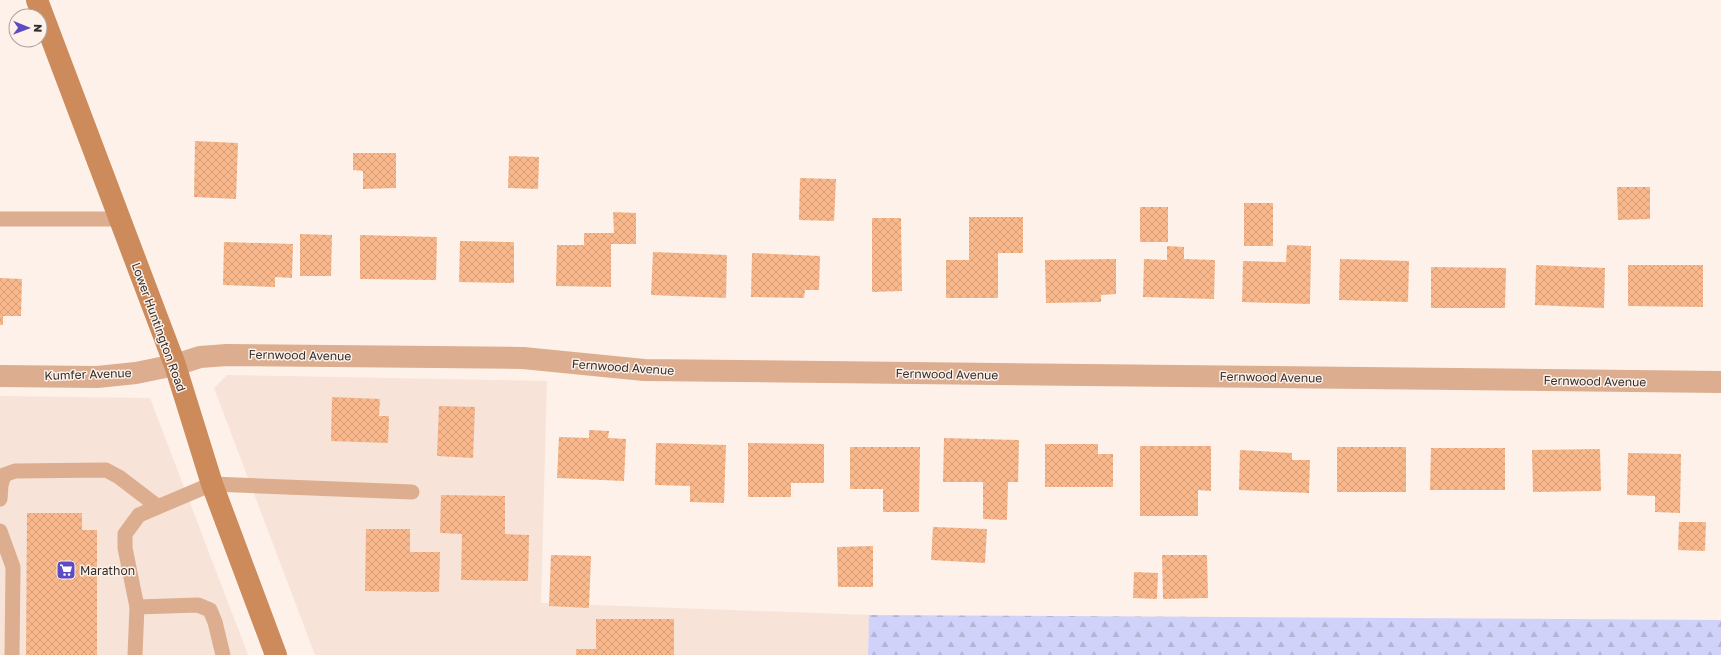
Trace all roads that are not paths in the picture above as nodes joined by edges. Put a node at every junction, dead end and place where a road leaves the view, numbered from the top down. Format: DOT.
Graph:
graph roads {
  1 [pos="37,0"];
  2 [pos="0,219"];
  3 [pos="119,219"];
  4 [pos="175,365"];
  5 [pos="0,376"];
  6 [pos="1721,382"];
  7 [pos="212,484"];
  8 [pos="412,492"];
  9 [pos="0,499"];
  10 [pos="157,506"];
  11 [pos="0,532"];
  12 [pos="137,607"];
  13 [pos="273,654"];
  14 [pos="12,655"];
  15 [pos="135,655"];
  16 [pos="223,655"];
  1 -- 3 [label="main road, Lower Huntington Road"];
  2 -- 3 [label="lane"];
  3 -- 4 [label="main road, Lower Huntington Road"];
  4 -- 5 [label="street, Kumfer Avenue"];
  4 -- 6 [label="street, Fernwood Avenue"];
  4 -- 7 [label="main road, Lower Huntington Road"];
  7 -- 8 [label="lane"];
  7 -- 10 [label="lane"];
  7 -- 13 [label="main road, Lower Huntington Road"];
  9 -- 10 [label="lane"];
  10 -- 12 [label="lane"];
  11 -- 14 [label="lane"];
  12 -- 15 [label="lane"];
  12 -- 16 [label="lane"];
}
